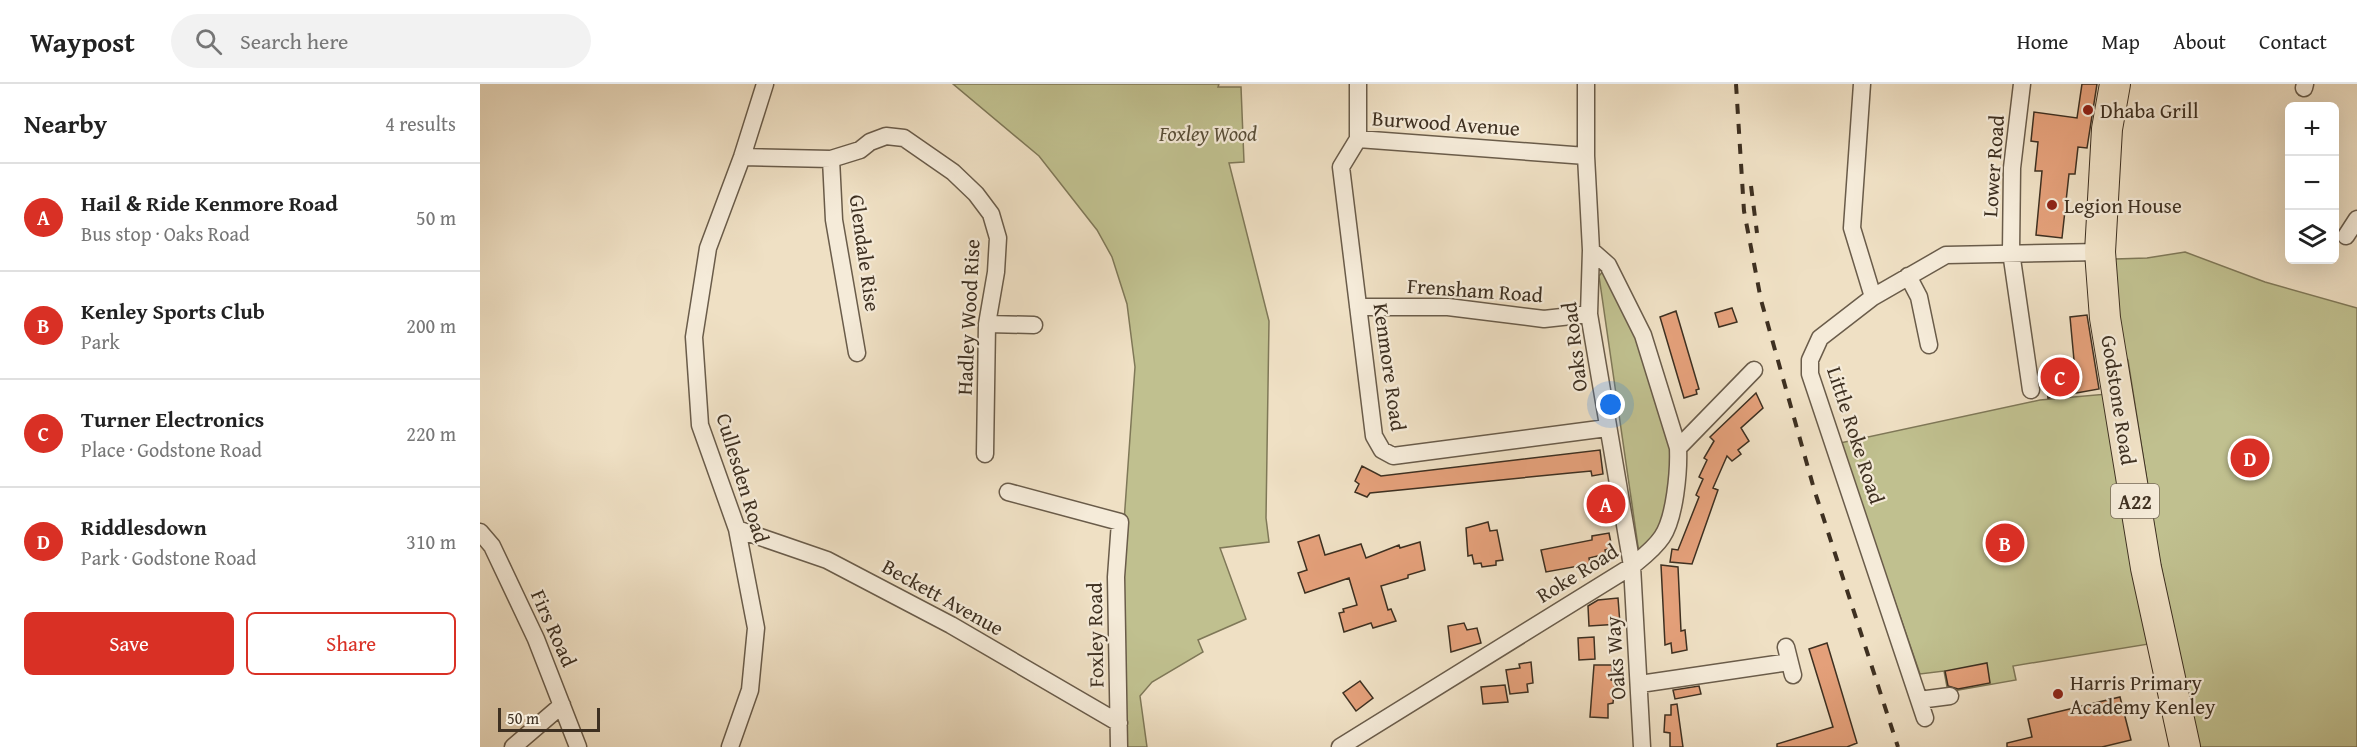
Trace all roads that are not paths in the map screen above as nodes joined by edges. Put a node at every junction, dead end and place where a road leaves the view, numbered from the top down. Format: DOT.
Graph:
graph roads {
  1 [pos="765,84"];
  2 [pos="1358,84"];
  3 [pos="1586,84"];
  4 [pos="1862,84"];
  5 [pos="2022,84"];
  6 [pos="2115,84"];
  7 [pos="1358,140"];
  8 [pos="1586,156"];
  9 [pos="742,157"];
  10 [pos="831,159"];
  11 [pos="2357,219"];
  12 [pos="2346,236"];
  13 [pos="1590,250"];
  14 [pos="2011,252"];
  15 [pos="2100,252"];
  16 [pos="1908,276"];
  17 [pos="1873,297"];
  18 [pos="1358,307"];
  19 [pos="1589,314"];
  20 [pos="987,324"];
  21 [pos="1034,325"];
  22 [pos="1929,345"];
  23 [pos="858,353"];
  24 [pos="1754,370"];
  25 [pos="2031,390"];
  26 [pos="1607,428"];
  27 [pos="1678,448"];
  28 [pos="985,454"];
  29 [pos="1008,492"];
  30 [pos="737,529"];
  31 [pos="480,532"];
  32 [pos="1632,566"];
  33 [pos="1789,662"];
  34 [pos="1640,684"];
  35 [pos="1950,696"];
  36 [pos="1920,700"];
  37 [pos="562,705"];
  38 [pos="1925,718"];
  39 [pos="1119,723"];
  40 [pos="513,747"];
  41 [pos="578,747"];
  42 [pos="730,747"];
  43 [pos="1119,747"];
  44 [pos="1340,747"];
  45 [pos="1642,747"];
  46 [pos="2185,747"];
  1 -- 9 [label="street, Cullesden Road"];
  2 -- 7 [label="street, Burwood Avenue"];
  3 -- 8 [label="street, Oaks Road"];
  4 -- 17 [label="street"];
  5 -- 14 [label="street, Lower Road"];
  6 -- 15 [label="highway, Godstone Road / A22"];
  7 -- 8 [label="street, Burwood Avenue"];
  7 -- 18 [label="street, Kenmore Road"];
  8 -- 13 [label="street, Oaks Road"];
  9 -- 10 [label="street, Hadley Wood Rise"];
  9 -- 30 [label="street, Cullesden Road"];
  10 -- 20 [label="street, Hadley Wood Rise"];
  10 -- 23 [label="street, Glendale Rise"];
  11 -- 12 [label="street"];
  13 -- 19 [label="street, Oaks Road"];
  13 -- 27 [label="street, Roke Road"];
  14 -- 15 [label="street, Little Roke Road"];
  14 -- 16 [label="street, Little Roke Road"];
  14 -- 25 [label="street, Lower Road"];
  15 -- 46 [label="highway, Godstone Road / A22"];
  16 -- 17 [label="street, Little Roke Road"];
  16 -- 22 [label="street"];
  17 -- 36 [label="street, Little Roke Road"];
  18 -- 19 [label="street, Frensham Road"];
  18 -- 26 [label="street, Kenmore Road"];
  19 -- 26 [label="street, Oaks Road"];
  20 -- 21 [label="street"];
  20 -- 28 [label="street, Hadley Wood Rise"];
  24 -- 27 [label="street"];
  26 -- 32 [label="street, Oaks Road"];
  27 -- 32 [label="street, Roke Road"];
  29 -- 39 [label="street, Foxley Road"];
  30 -- 39 [label="street, Beckett Avenue"];
  30 -- 42 [label="street, Cullesden Road"];
  31 -- 37 [label="street, Firs Road"];
  32 -- 34 [label="street, Oaks Way"];
  32 -- 44 [label="street, Roke Road"];
  33 -- 34 [label="street"];
  34 -- 45 [label="street, Oaks Way"];
  35 -- 36 [label="street"];
  36 -- 38 [label="street, Little Roke Road"];
  37 -- 40 [label="street"];
  37 -- 41 [label="street, Firs Road"];
  39 -- 43 [label="street, Foxley Road"];
}
